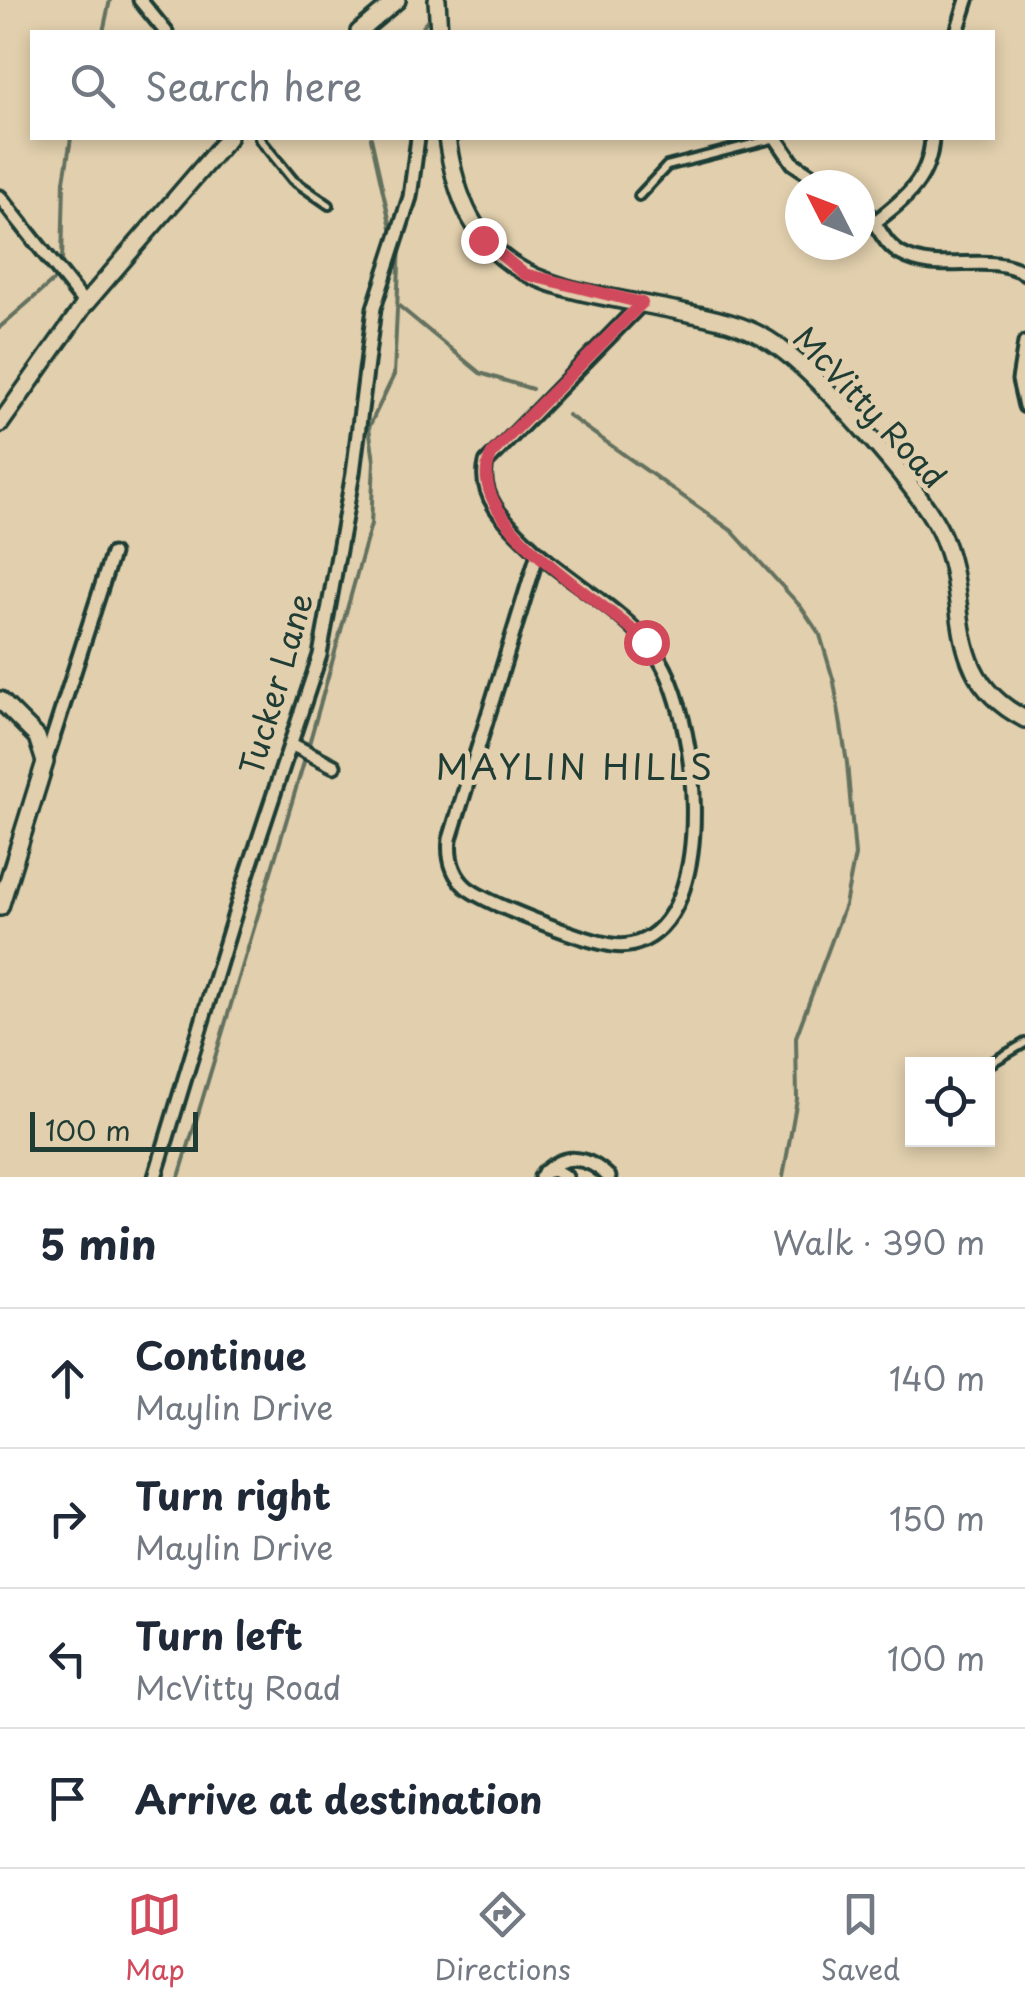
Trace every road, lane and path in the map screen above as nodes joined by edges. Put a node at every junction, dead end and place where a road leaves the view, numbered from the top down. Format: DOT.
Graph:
graph roads {
  1 [pos="140,0"];
  2 [pos="397,0"];
  3 [pos="437,0"];
  4 [pos="967,0"];
  5 [pos="164,30"];
  6 [pos="362,30"];
  7 [pos="439,30"];
  8 [pos="957,30"];
  9 [pos="226,140"];
  10 [pos="261,140"];
  11 [pos="418,140"];
  12 [pos="447,140"];
  13 [pos="768,140"];
  14 [pos="777,140"];
  15 [pos="932,140"];
  16 [pos="804,170"];
  17 [pos="639,196"];
  18 [pos="0,197"];
  19 [pos="329,205"];
  20 [pos="876,222"];
  21 [pos="1025,273"];
  22 [pos="642,303"];
  23 [pos="86,304"];
  24 [pos="1025,343"];
  25 [pos="1025,406"];
  26 [pos="0,424"];
  27 [pos="538,553"];
  28 [pos="112,554"];
  29 [pos="0,700"];
  30 [pos="1025,719"];
  31 [pos="292,744"];
  32 [pos="46,762"];
  33 [pos="334,766"];
  34 [pos="0,907"];
  35 [pos="1025,1043"];
  36 [pos="995,1062"];
  37 [pos="542,1174"];
  38 [pos="156,1177"];
  39 [pos="566,1177"];
  40 [pos="609,1177"];
  1 -- 5 [label="street"];
  2 -- 6 [label="street"];
  3 -- 7 [label="street"];
  4 -- 8 [label="street"];
  9 -- 23 [label="street"];
  10 -- 19 [label="lane"];
  11 -- 31 [label="street, Tucker Lane"];
  12 -- 22 [label="street, McVitty Road"];
  13 -- 17 [label="lane"];
  14 -- 16 [label="street"];
  15 -- 20 [label="street"];
  18 -- 23 [label="street"];
  20 -- 21 [label="street"];
  22 -- 27 [label="street"];
  22 -- 30 [label="street, McVitty Road"];
  23 -- 26 [label="street"];
  24 -- 25 [label="street"];
  27 -- 27 [label="street"];
  28 -- 32 [label="street"];
  29 -- 32 [label="street"];
  31 -- 33 [label="street"];
  31 -- 38 [label="street, Tucker Lane"];
  32 -- 34 [label="street"];
  35 -- 36 [label="lane"];
  37 -- 39 [label="street"];
  37 -- 40 [label="street"];
}
